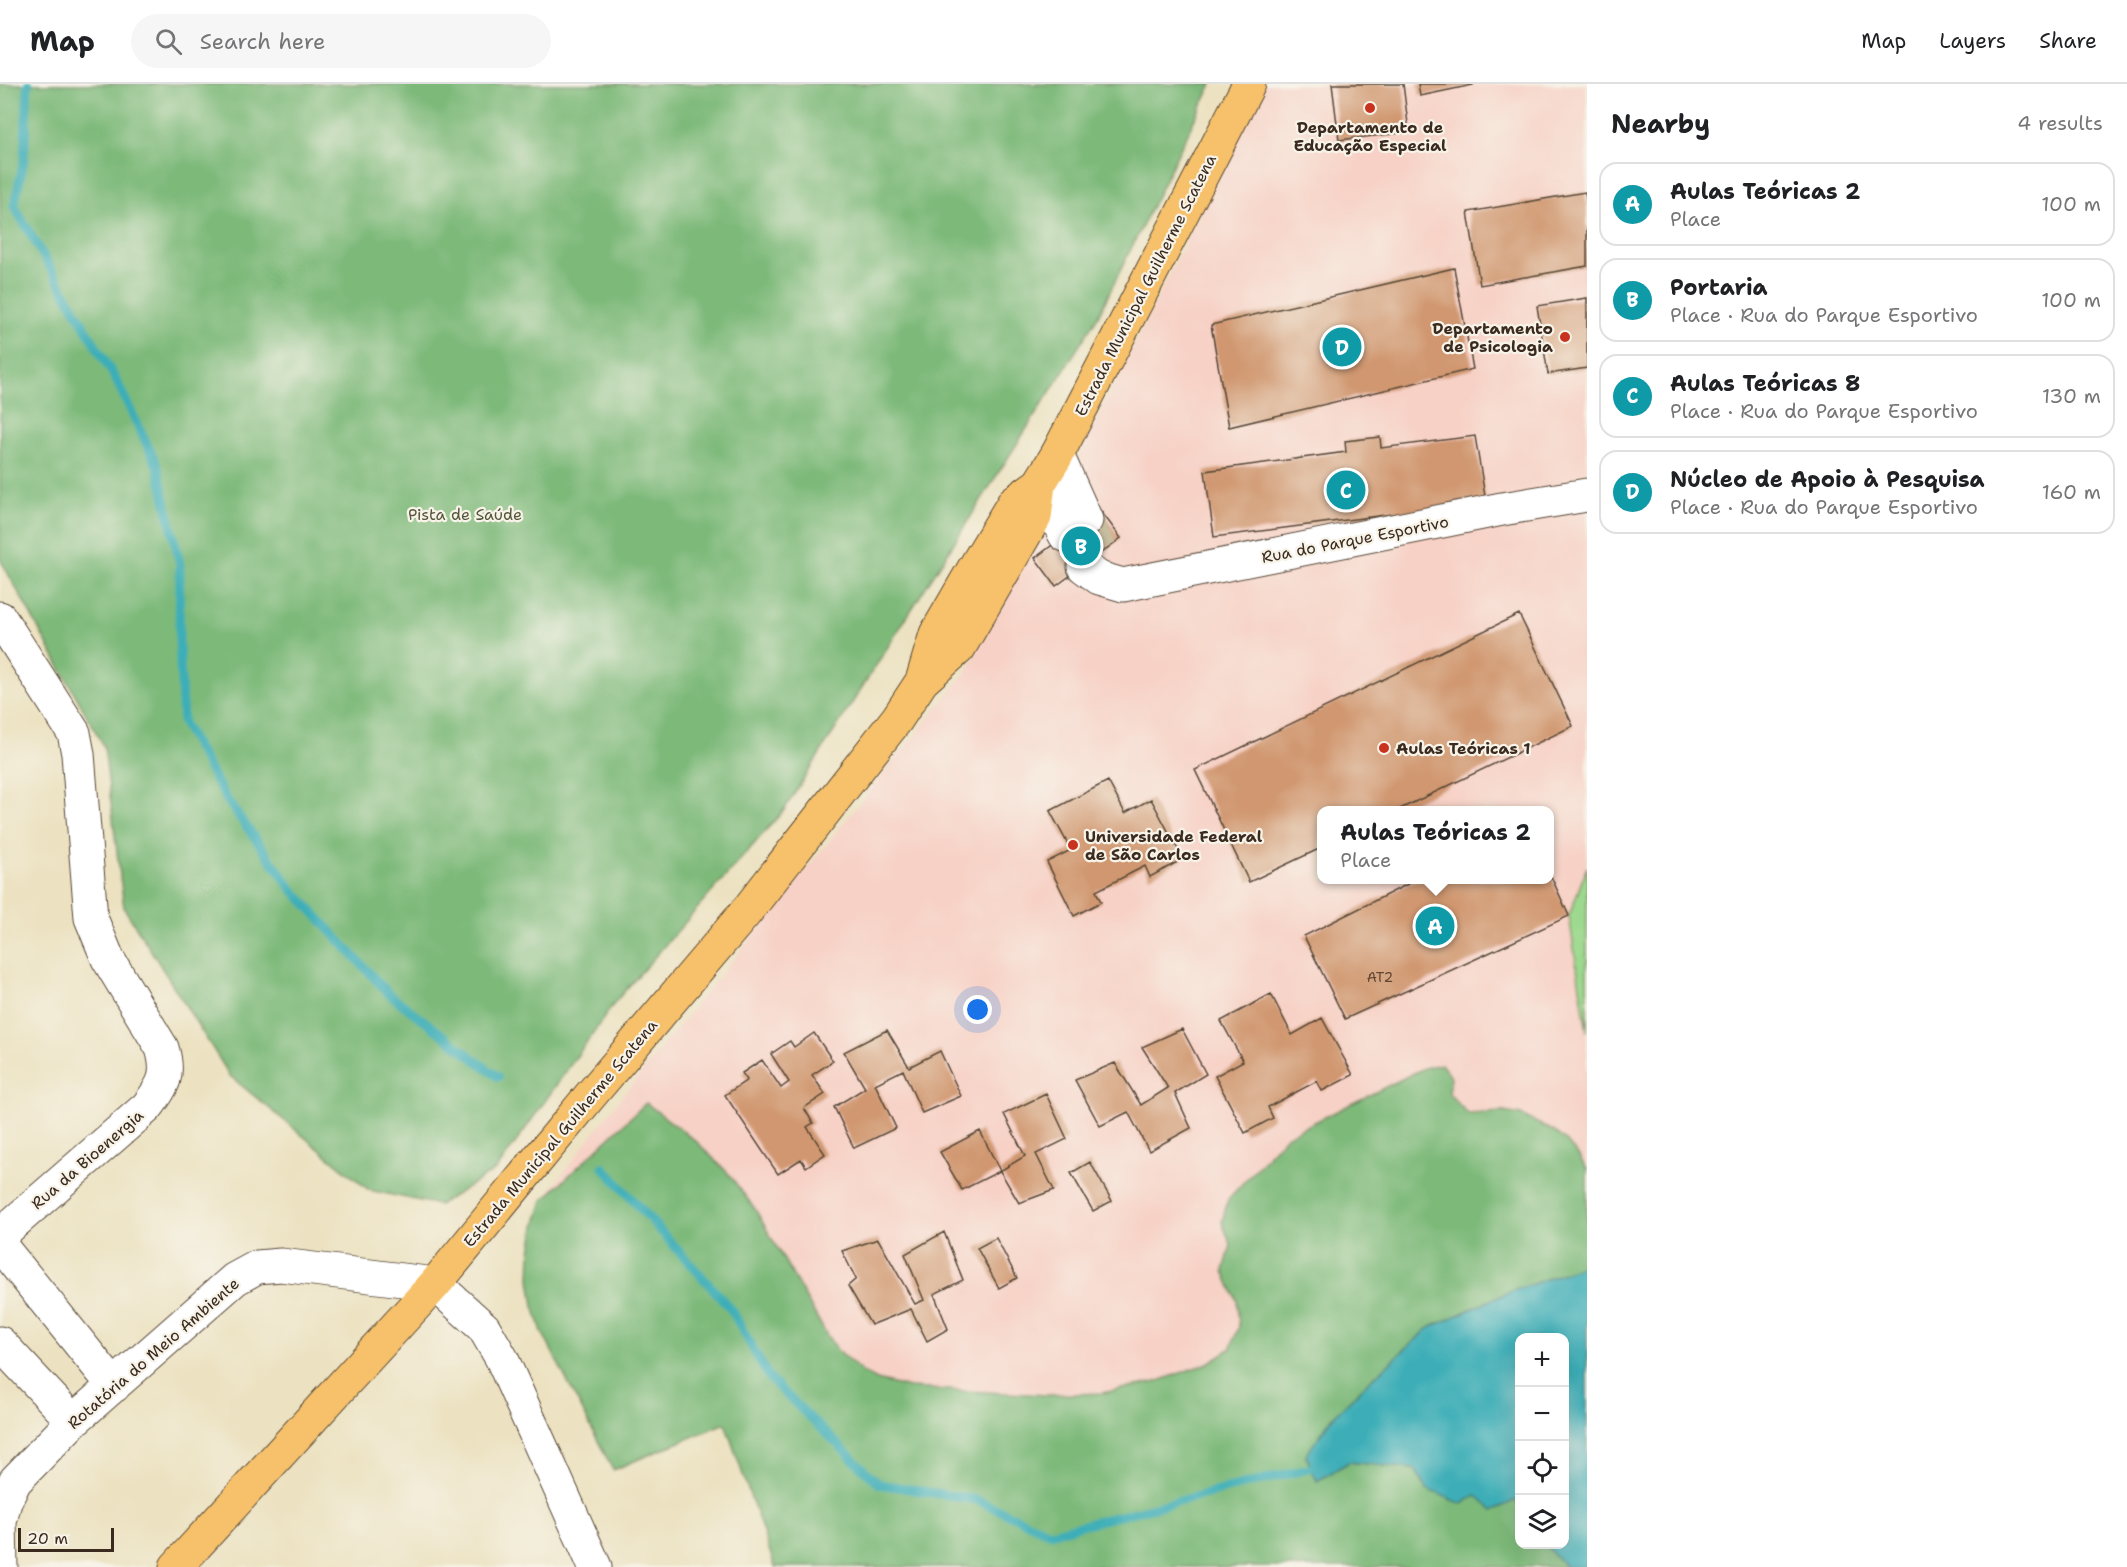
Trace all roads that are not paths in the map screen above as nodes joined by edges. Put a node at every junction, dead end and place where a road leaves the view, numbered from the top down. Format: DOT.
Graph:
graph roads {
  1 [pos="1249,84"];
  2 [pos="1057,455"];
  3 [pos="1039,484"];
  4 [pos="1587,495"];
  5 [pos="1093,560"];
  6 [pos="0,618"];
  7 [pos="0,1235"];
  8 [pos="0,1245"];
  9 [pos="0,1259"];
  10 [pos="0,1264"];
  11 [pos="435,1284"];
  12 [pos="0,1343"];
  13 [pos="114,1386"];
  14 [pos="73,1421"];
  15 [pos="1,1567"];
  16 [pos="176,1567"];
  17 [pos="595,1567"];
  1 -- 2 [label="main road, Estrada Municipal Guilherme Scatena"];
  2 -- 3 [label="main road, Estrada Municipal Guilherme Scatena"];
  2 -- 3 [label="street"];
  3 -- 11 [label="main road, Estrada Municipal Guilherme Scatena"];
  4 -- 5 [label="street, Rua do Parque Esportivo"];
  6 -- 7 [label="street, Rua da Bioenergia"];
  8 -- 13 [label="street"];
  9 -- 10 [label="street"];
  11 -- 13 [label="street, Rotatória do Meio Ambiente"];
  11 -- 16 [label="main road, Estrada Municipal Guilherme Scatena"];
  11 -- 17 [label="street"];
  12 -- 14 [label="street"];
  13 -- 14 [label="street, Rotatória do Meio Ambiente"];
  14 -- 15 [label="street, Rotatória do Meio Ambiente"];
}
